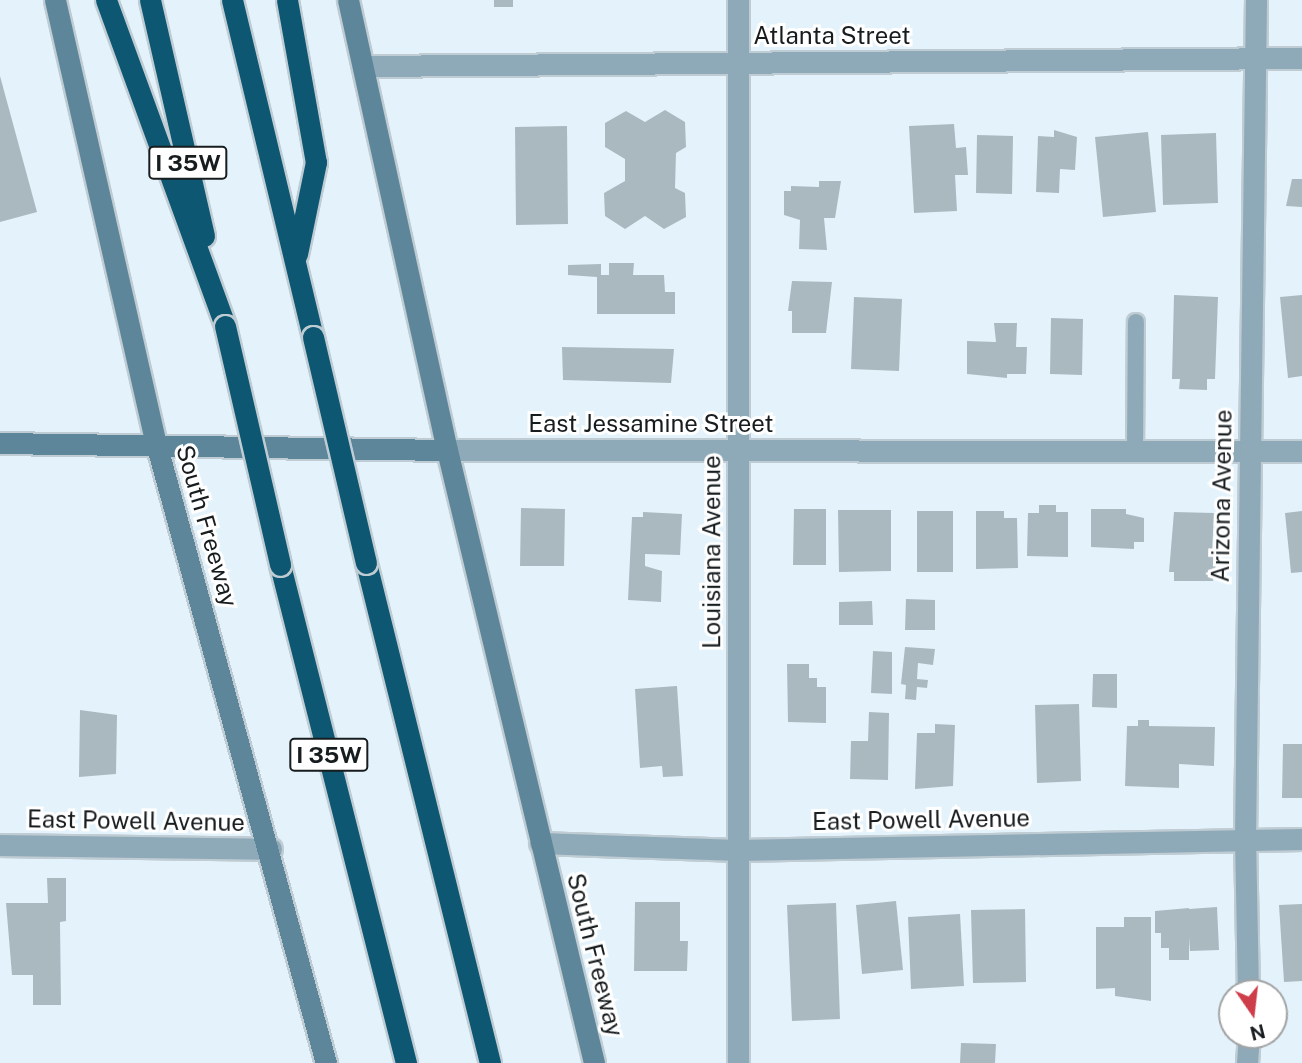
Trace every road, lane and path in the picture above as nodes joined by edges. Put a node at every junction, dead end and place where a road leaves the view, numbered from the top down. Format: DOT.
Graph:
graph roads {
  1 [pos="55,0"];
  2 [pos="106,0"];
  3 [pos="150,0"];
  4 [pos="232,0"];
  5 [pos="287,0"];
  6 [pos="348,0"];
  7 [pos="738,0"];
  8 [pos="1256,0"];
  9 [pos="1302,58"];
  10 [pos="1257,59"];
  11 [pos="738,63"];
  12 [pos="363,66"];
  13 [pos="296,259"];
  14 [pos="1136,322"];
  15 [pos="225,326"];
  16 [pos="0,443"];
  17 [pos="156,443"];
  18 [pos="447,450"];
  19 [pos="738,450"];
  20 [pos="1249,450"];
  21 [pos="1136,451"];
  22 [pos="1302,451"];
  23 [pos="1245,839"];
  24 [pos="1302,839"];
  25 [pos="540,843"];
  26 [pos="0,845"];
  27 [pos="271,849"];
  28 [pos="738,850"];
  29 [pos="1248,979"];
  30 [pos="326,1063"];
  31 [pos="406,1063"];
  32 [pos="490,1063"];
  33 [pos="594,1063"];
  34 [pos="738,1063"];
  1 -- 17 [label="main road, South Freeway"];
  2 -- 15 [label="highway"];
  3 -- 15 [label="highway, I 35W"];
  4 -- 13 [label="highway"];
  5 -- 13 [label="highway"];
  6 -- 12 [label="main road, South Freeway"];
  7 -- 11 [label="street, Louisiana Avenue"];
  8 -- 10 [label="street, Arizona Avenue"];
  9 -- 10 [label="street, Atlanta Street"];
  10 -- 11 [label="street, Atlanta Street"];
  10 -- 20 [label="street, Arizona Avenue"];
  11 -- 12 [label="street, Atlanta Street"];
  11 -- 19 [label="street, Louisiana Avenue"];
  12 -- 18 [label="main road, South Freeway"];
  13 -- 32 [label="highway, bridge"];
  14 -- 21 [label="lane"];
  15 -- 31 [label="highway, I 35W, bridge"];
  16 -- 17 [label="main road, East Jessamine Street"];
  17 -- 18 [label="main road, East Jessamine Street"];
  17 -- 27 [label="main road, South Freeway"];
  18 -- 19 [label="street, East Jessamine Street"];
  18 -- 25 [label="main road, South Freeway"];
  19 -- 21 [label="street, East Jessamine Street"];
  19 -- 28 [label="street, Louisiana Avenue"];
  20 -- 21 [label="street, East Jessamine Street"];
  20 -- 22 [label="street, East Jessamine Street"];
  20 -- 23 [label="street, Arizona Avenue"];
  23 -- 24 [label="street, East Powell Avenue"];
  23 -- 28 [label="street, East Powell Avenue"];
  23 -- 29 [label="street, Arizona Avenue"];
  25 -- 28 [label="street, East Powell Avenue"];
  25 -- 33 [label="main road, South Freeway"];
  26 -- 27 [label="street, East Powell Avenue"];
  27 -- 30 [label="main road, South Freeway"];
  28 -- 34 [label="street, Louisiana Avenue"];
}
